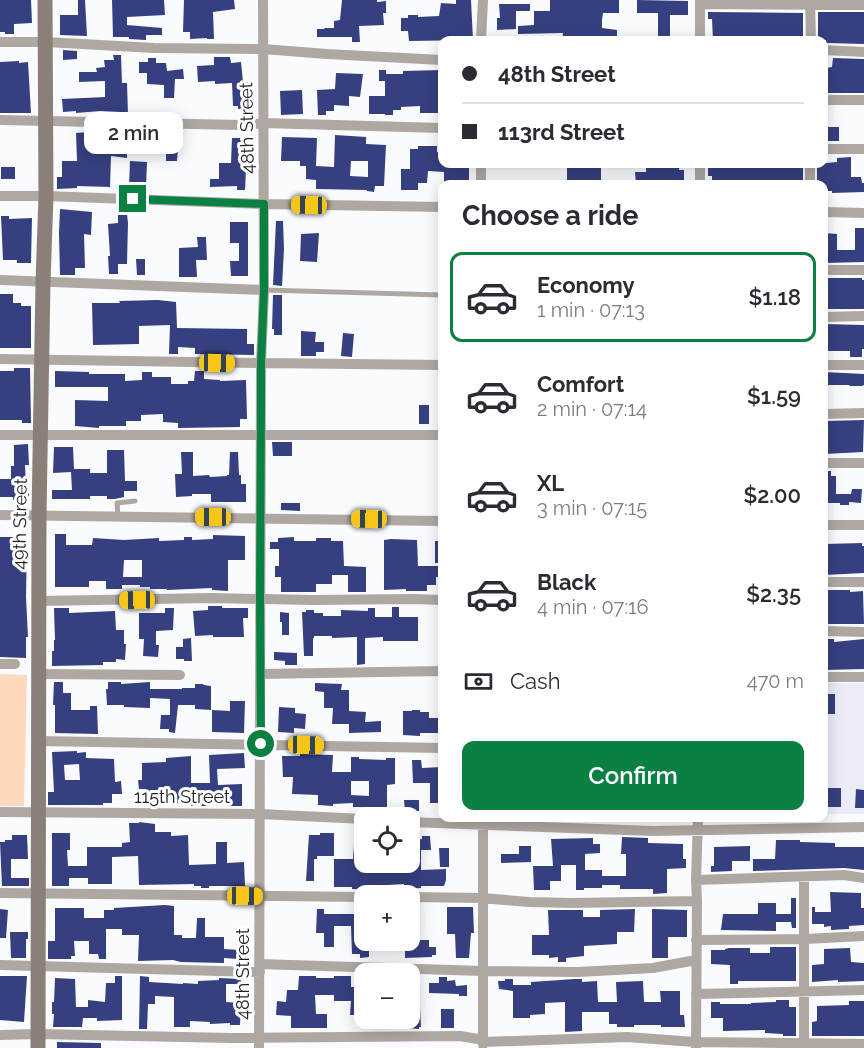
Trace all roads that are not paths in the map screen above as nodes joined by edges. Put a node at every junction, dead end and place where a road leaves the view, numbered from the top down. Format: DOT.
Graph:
graph roads {
  1 [pos="45,0"];
  2 [pos="264,0"];
  3 [pos="483,0"];
  4 [pos="700,2"];
  5 [pos="810,3"];
  6 [pos="864,5"];
  7 [pos="482,36"];
  8 [pos="700,36"];
  9 [pos="811,36"];
  10 [pos="0,42"];
  11 [pos="46,42"];
  12 [pos="263,49"];
  13 [pos="828,50"];
  14 [pos="864,52"];
  15 [pos="438,60"];
  16 [pos="828,100"];
  17 [pos="864,100"];
  18 [pos="0,120"];
  19 [pos="45,121"];
  20 [pos="263,123"];
  21 [pos="438,128"];
  22 [pos="828,149"];
  23 [pos="864,149"];
  24 [pos="0,196"];
  25 [pos="46,196"];
  26 [pos="264,204"];
  27 [pos="438,207"];
  28 [pos="828,212"];
  29 [pos="864,213"];
  30 [pos="828,270"];
  31 [pos="864,270"];
  32 [pos="0,280"];
  33 [pos="43,282"];
  34 [pos="264,290"];
  35 [pos="438,295"];
  36 [pos="864,316"];
  37 [pos="828,317"];
  38 [pos="0,359"];
  39 [pos="41,360"];
  40 [pos="261,363"];
  41 [pos="438,365"];
  42 [pos="828,365"];
  43 [pos="864,365"];
  44 [pos="864,413"];
  45 [pos="828,414"];
  46 [pos="261,434"];
  47 [pos="0,435"];
  48 [pos="438,435"];
  49 [pos="40,436"];
  50 [pos="828,463"];
  51 [pos="864,463"];
  52 [pos="135,501"];
  53 [pos="0,515"];
  54 [pos="39,515"];
  55 [pos="118,516"];
  56 [pos="261,518"];
  57 [pos="438,521"];
  58 [pos="828,525"];
  59 [pos="864,525"];
  60 [pos="828,582"];
  61 [pos="864,582"];
  62 [pos="260,598"];
  63 [pos="438,600"];
  64 [pos="39,601"];
  65 [pos="828,631"];
  66 [pos="864,632"];
  67 [pos="0,664"];
  68 [pos="15,664"];
  69 [pos="438,671"];
  70 [pos="38,674"];
  71 [pos="261,674"];
  72 [pos="180,675"];
  73 [pos="828,677"];
  74 [pos="864,677"];
  75 [pos="38,741"];
  76 [pos="261,744"];
  77 [pos="438,747"];
  78 [pos="0,812"];
  79 [pos="38,812"];
  80 [pos="260,814"];
  81 [pos="354,819"];
  82 [pos="420,822"];
  83 [pos="438,822"];
  84 [pos="483,822"];
  85 [pos="500,822"];
  86 [pos="698,822"];
  87 [pos="864,827"];
  88 [pos="697,831"];
  89 [pos="804,877"];
  90 [pos="864,878"];
  91 [pos="696,879"];
  92 [pos="0,893"];
  93 [pos="38,894"];
  94 [pos="259,896"];
  95 [pos="354,897"];
  96 [pos="420,897"];
  97 [pos="482,898"];
  98 [pos="697,901"];
  99 [pos="864,936"];
  100 [pos="805,939"];
  101 [pos="696,940"];
  102 [pos="696,960"];
  103 [pos="0,965"];
  104 [pos="38,965"];
  105 [pos="260,968"];
  106 [pos="483,971"];
  107 [pos="864,990"];
  108 [pos="804,992"];
  109 [pos="696,994"];
  110 [pos="0,1035"];
  111 [pos="38,1041"];
  112 [pos="259,1043"];
  113 [pos="484,1044"];
  114 [pos="864,1044"];
  115 [pos="695,1045"];
  116 [pos="804,1046"];
  1 -- 11 [label="main road, 49th Street"];
  2 -- 12 [label="street, 48th Street"];
  3 -- 7 [label="street"];
  4 -- 5 [label="street"];
  4 -- 8 [label="street"];
  5 -- 6 [label="street"];
  5 -- 9 [label="street"];
  10 -- 11 [label="street"];
  11 -- 12 [label="street"];
  11 -- 19 [label="main road, 49th Street"];
  12 -- 15 [label="street"];
  12 -- 20 [label="street, 48th Street"];
  13 -- 14 [label="street"];
  16 -- 17 [label="street"];
  18 -- 19 [label="street"];
  19 -- 20 [label="street"];
  19 -- 25 [label="main road, 49th Street"];
  20 -- 21 [label="street"];
  20 -- 26 [label="street, 48th Street"];
  22 -- 23 [label="street"];
  24 -- 25 [label="street"];
  25 -- 26 [label="street"];
  25 -- 33 [label="main road, 49th Street"];
  26 -- 27 [label="street"];
  26 -- 34 [label="street, 48th Street"];
  28 -- 29 [label="street"];
  30 -- 31 [label="street"];
  32 -- 33 [label="street"];
  33 -- 34 [label="street"];
  33 -- 39 [label="main road, 49th Street"];
  34 -- 35 [label="lane"];
  34 -- 40 [label="street, 48th Street"];
  36 -- 37 [label="street"];
  38 -- 39 [label="street"];
  39 -- 40 [label="street"];
  39 -- 49 [label="main road, 49th Street"];
  40 -- 41 [label="street"];
  40 -- 46 [label="street, 48th Street"];
  42 -- 43 [label="street"];
  44 -- 45 [label="street"];
  46 -- 48 [label="street"];
  46 -- 49 [label="street"];
  46 -- 56 [label="street, 48th Street"];
  47 -- 49 [label="street"];
  49 -- 54 [label="main road, 49th Street"];
  50 -- 51 [label="street"];
  52 -- 55 [label="lane"];
  53 -- 54 [label="street"];
  54 -- 55 [label="street"];
  54 -- 64 [label="main road, 49th Street"];
  55 -- 56 [label="street"];
  56 -- 57 [label="street"];
  56 -- 62 [label="street, 48th Street"];
  58 -- 59 [label="street"];
  60 -- 61 [label="street"];
  62 -- 63 [label="street"];
  62 -- 64 [label="street"];
  62 -- 71 [label="street, 48th Street"];
  64 -- 70 [label="main road, 49th Street"];
  65 -- 66 [label="street"];
  67 -- 68 [label="street"];
  69 -- 71 [label="street"];
  70 -- 72 [label="street"];
  70 -- 75 [label="main road, 49th Street"];
  71 -- 76 [label="street, 48th Street"];
  73 -- 74 [label="street"];
  75 -- 76 [label="street"];
  75 -- 79 [label="main road, 49th Street"];
  76 -- 77 [label="street"];
  76 -- 80 [label="street, 48th Street"];
  78 -- 79 [label="street, 115th Street"];
  79 -- 80 [label="street, 115th Street"];
  79 -- 93 [label="main road, 49th Street"];
  80 -- 81 [label="street, 115th Street"];
  80 -- 94 [label="street, 48th Street"];
  82 -- 83 [label="street"];
  84 -- 97 [label="street"];
  85 -- 88 [label="street"];
  86 -- 88 [label="street"];
  87 -- 88 [label="street"];
  88 -- 91 [label="street"];
  89 -- 90 [label="street"];
  89 -- 91 [label="street"];
  89 -- 100 [label="street"];
  91 -- 98 [label="street"];
  92 -- 93 [label="street"];
  93 -- 94 [label="street"];
  93 -- 104 [label="main road, 49th Street"];
  94 -- 95 [label="street"];
  94 -- 105 [label="street, 48th Street"];
  96 -- 97 [label="street"];
  97 -- 98 [label="street"];
  97 -- 106 [label="street"];
  98 -- 101 [label="street"];
  99 -- 100 [label="street"];
  100 -- 101 [label="street"];
  100 -- 108 [label="street"];
  101 -- 102 [label="street"];
  102 -- 106 [label="street"];
  102 -- 109 [label="street"];
  103 -- 104 [label="street"];
  104 -- 105 [label="street"];
  104 -- 111 [label="main road, 49th Street"];
  105 -- 106 [label="street"];
  105 -- 112 [label="street, 48th Street"];
  106 -- 113 [label="street"];
  107 -- 108 [label="street"];
  108 -- 109 [label="street"];
  108 -- 116 [label="street"];
  109 -- 115 [label="street"];
  110 -- 111 [label="street"];
  111 -- 112 [label="street"];
  112 -- 113 [label="street"];
  113 -- 115 [label="street"];
  114 -- 116 [label="street"];
  115 -- 116 [label="street"];
}
